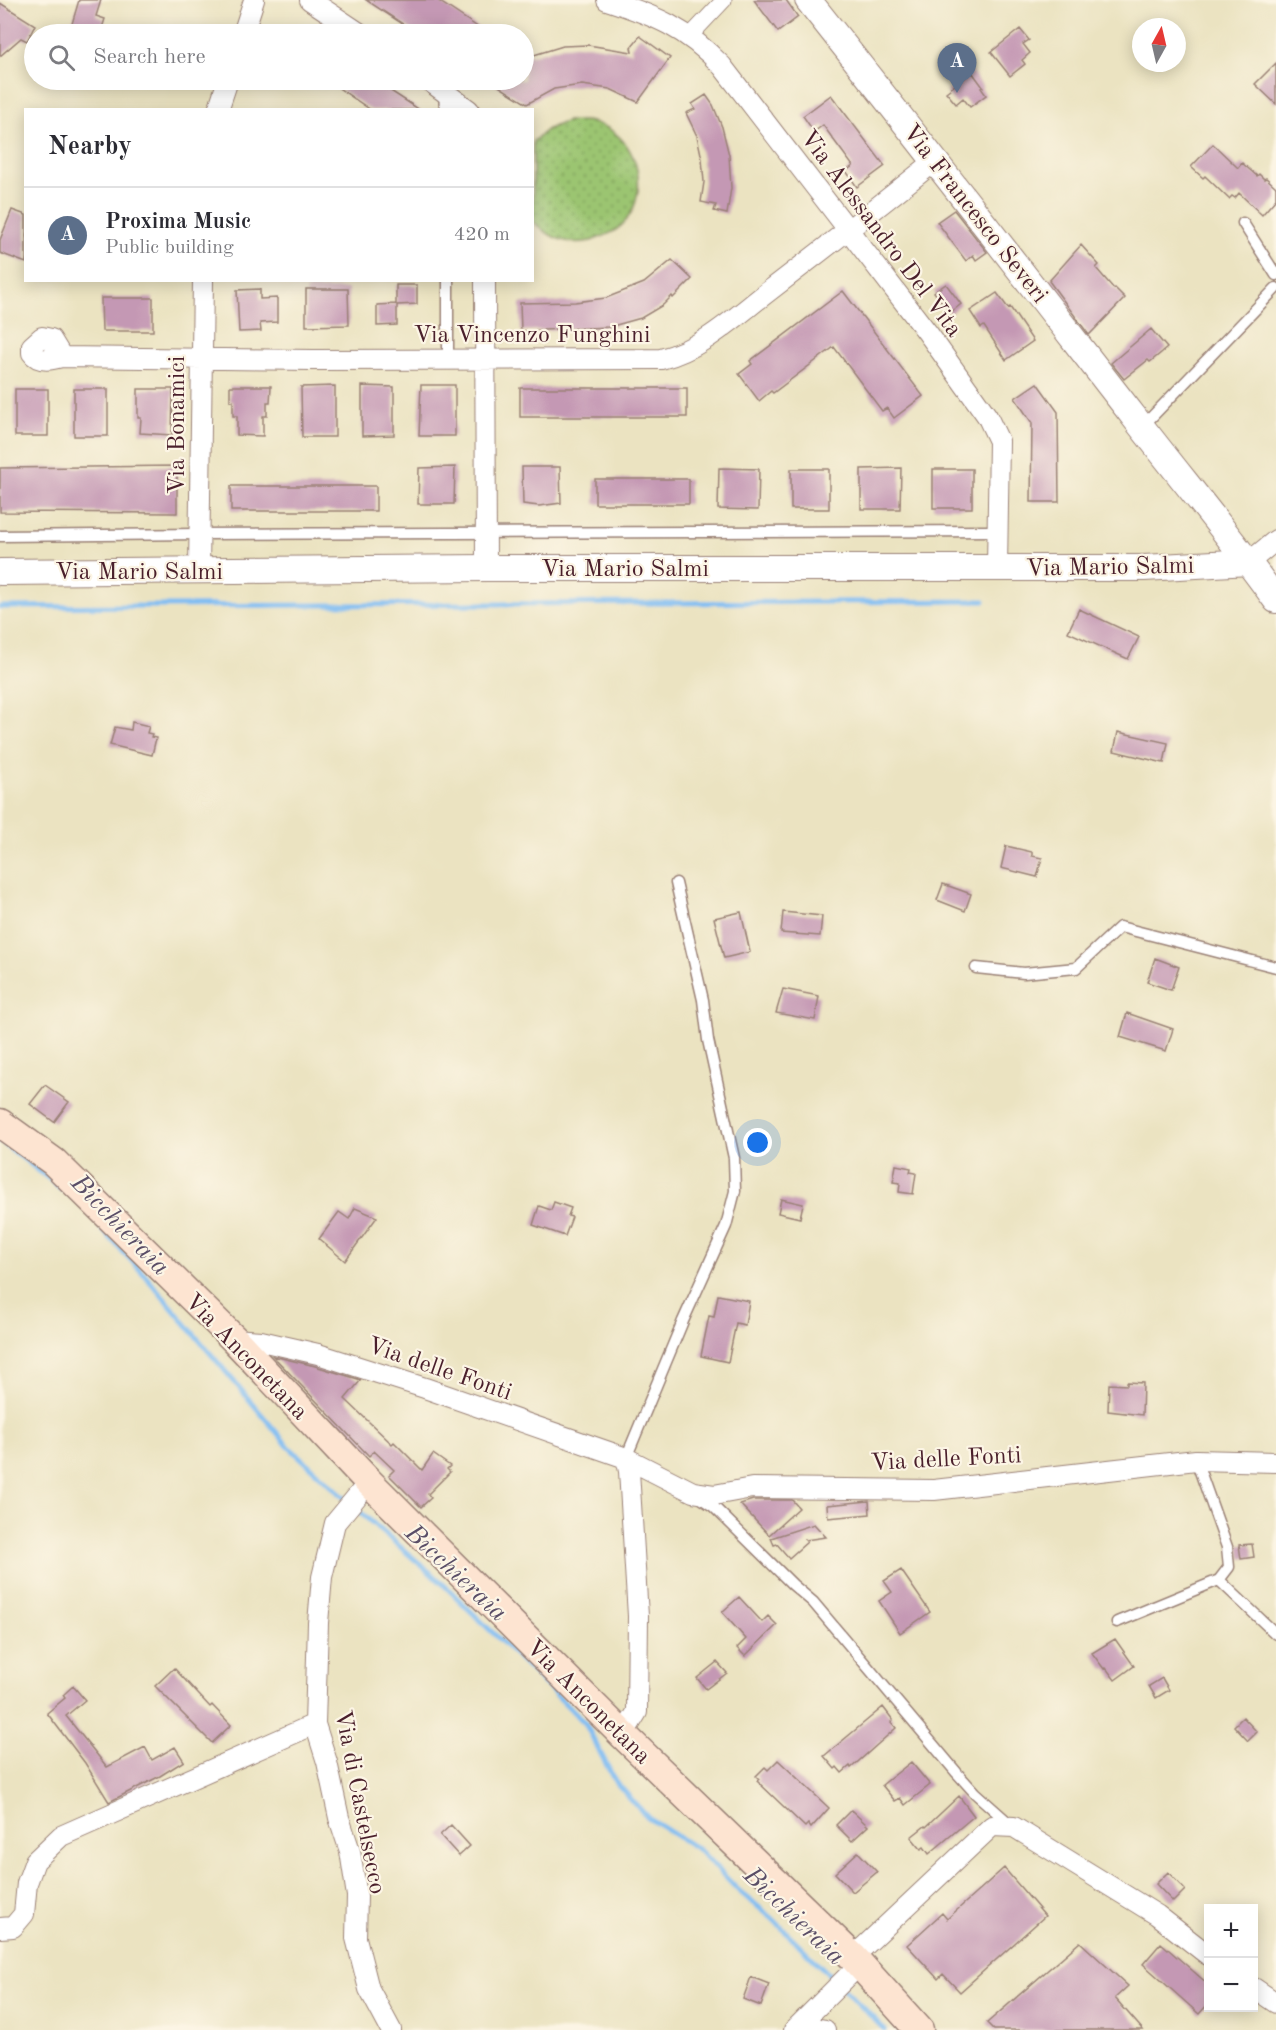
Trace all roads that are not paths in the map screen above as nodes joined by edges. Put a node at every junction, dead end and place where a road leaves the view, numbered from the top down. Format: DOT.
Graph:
graph roads {
  1 [pos="310,0"];
  2 [pos="607,0"];
  3 [pos="724,0"];
  4 [pos="808,0"];
  5 [pos="248,2"];
  6 [pos="245,24"];
  7 [pos="346,24"];
  8 [pos="690,36"];
  9 [pos="225,90"];
  10 [pos="439,93"];
  11 [pos="219,108"];
  12 [pos="465,108"];
  13 [pos="936,160"];
  14 [pos="1243,223"];
  15 [pos="848,231"];
  16 [pos="1276,275"];
  17 [pos="203,282"];
  18 [pos="448,282"];
  19 [pos="485,282"];
  20 [pos="1276,288"];
  21 [pos="62,357"];
  22 [pos="201,360"];
  23 [pos="448,360"];
  24 [pos="485,361"];
  25 [pos="1142,427"];
  26 [pos="997,531"];
  27 [pos="485,533"];
  28 [pos="200,534"];
  29 [pos="0,536"];
  30 [pos="1276,540"];
  31 [pos="1249,562"];
  32 [pos="486,568"];
  33 [pos="997,568"];
  34 [pos="199,570"];
  35 [pos="0,572"];
  36 [pos="1276,600"];
  37 [pos="676,883"];
  38 [pos="1276,966"];
  39 [pos="976,968"];
  40 [pos="0,1123"];
  41 [pos="234,1339"];
  42 [pos="626,1458"];
  43 [pos="1196,1460"];
  44 [pos="1276,1462"];
  45 [pos="364,1487"];
  46 [pos="693,1492"];
  47 [pos="1219,1580"];
  48 [pos="1117,1622"];
  49 [pos="1276,1634"];
  50 [pos="315,1724"];
  51 [pos="623,1735"];
  52 [pos="1014,1827"];
  53 [pos="0,1928"];
  54 [pos="1204,1950"];
  55 [pos="855,1965"];
  56 [pos="1258,1991"];
  57 [pos="1276,2003"];
  58 [pos="796,2028"];
  59 [pos="391,2030"];
  60 [pos="825,2030"];
  61 [pos="919,2030"];
  1 -- 7 [label="street"];
  2 -- 8 [label="street, Via Alessandro Del Vita"];
  3 -- 8 [label="street"];
  4 -- 13 [label="street, Via Francesco Severi"];
  5 -- 6 [label="street"];
  8 -- 15 [label="street, Via Alessandro Del Vita"];
  9 -- 11 [label="street"];
  10 -- 12 [label="street"];
  13 -- 15 [label="street, Via Vincenzo Funghini"];
  13 -- 25 [label="street, Via Francesco Severi"];
  14 -- 16 [label="lane"];
  15 -- 24 [label="street, Via Vincenzo Funghini"];
  15 -- 26 [label="street, Via Alessandro Del Vita"];
  17 -- 22 [label="street, Via Bonamici"];
  18 -- 23 [label="lane"];
  19 -- 24 [label="street"];
  20 -- 25 [label="lane"];
  21 -- 22 [label="street, Via Vincenzo Funghini"];
  22 -- 23 [label="street, Via Vincenzo Funghini"];
  22 -- 28 [label="street, Via Bonamici"];
  23 -- 24 [label="street, Via Vincenzo Funghini"];
  24 -- 27 [label="street"];
  25 -- 31 [label="street, Via Francesco Severi"];
  26 -- 27 [label="lane, Via Mario Salmi"];
  26 -- 33 [label="street, Via Alessandro Del Vita"];
  27 -- 28 [label="lane, Via Mario Salmi"];
  27 -- 32 [label="street"];
  28 -- 29 [label="lane, Via Mario Salmi"];
  28 -- 34 [label="street, Via Bonamici"];
  30 -- 31 [label="street"];
  31 -- 33 [label="street, Via Mario Salmi"];
  31 -- 36 [label="street, Via Francesco Severi"];
  32 -- 33 [label="street, Via Mario Salmi"];
  32 -- 34 [label="street, Via Mario Salmi"];
  34 -- 35 [label="street, Via Mario Salmi"];
  37 -- 42 [label="lane"];
  38 -- 39 [label="lane"];
  40 -- 41 [label="main road, Via Anconetana"];
  41 -- 42 [label="street, Via delle Fonti"];
  41 -- 45 [label="main road, Via Anconetana"];
  42 -- 46 [label="street, Via delle Fonti"];
  42 -- 51 [label="street"];
  43 -- 44 [label="street, Via delle Fonti"];
  43 -- 46 [label="street, Via delle Fonti"];
  43 -- 47 [label="lane"];
  45 -- 50 [label="street, Via di Castelsecco"];
  45 -- 51 [label="main road, Via Anconetana"];
  46 -- 52 [label="lane"];
  47 -- 48 [label="lane"];
  47 -- 49 [label="lane"];
  50 -- 53 [label="street"];
  50 -- 59 [label="street, Via di Castelsecco"];
  51 -- 55 [label="main road, Via Anconetana"];
  52 -- 54 [label="street"];
  52 -- 55 [label="street"];
  55 -- 58 [label="street"];
  55 -- 61 [label="main road, Via Anconetana"];
  56 -- 57 [label="street"];
  58 -- 60 [label="street"];
}
